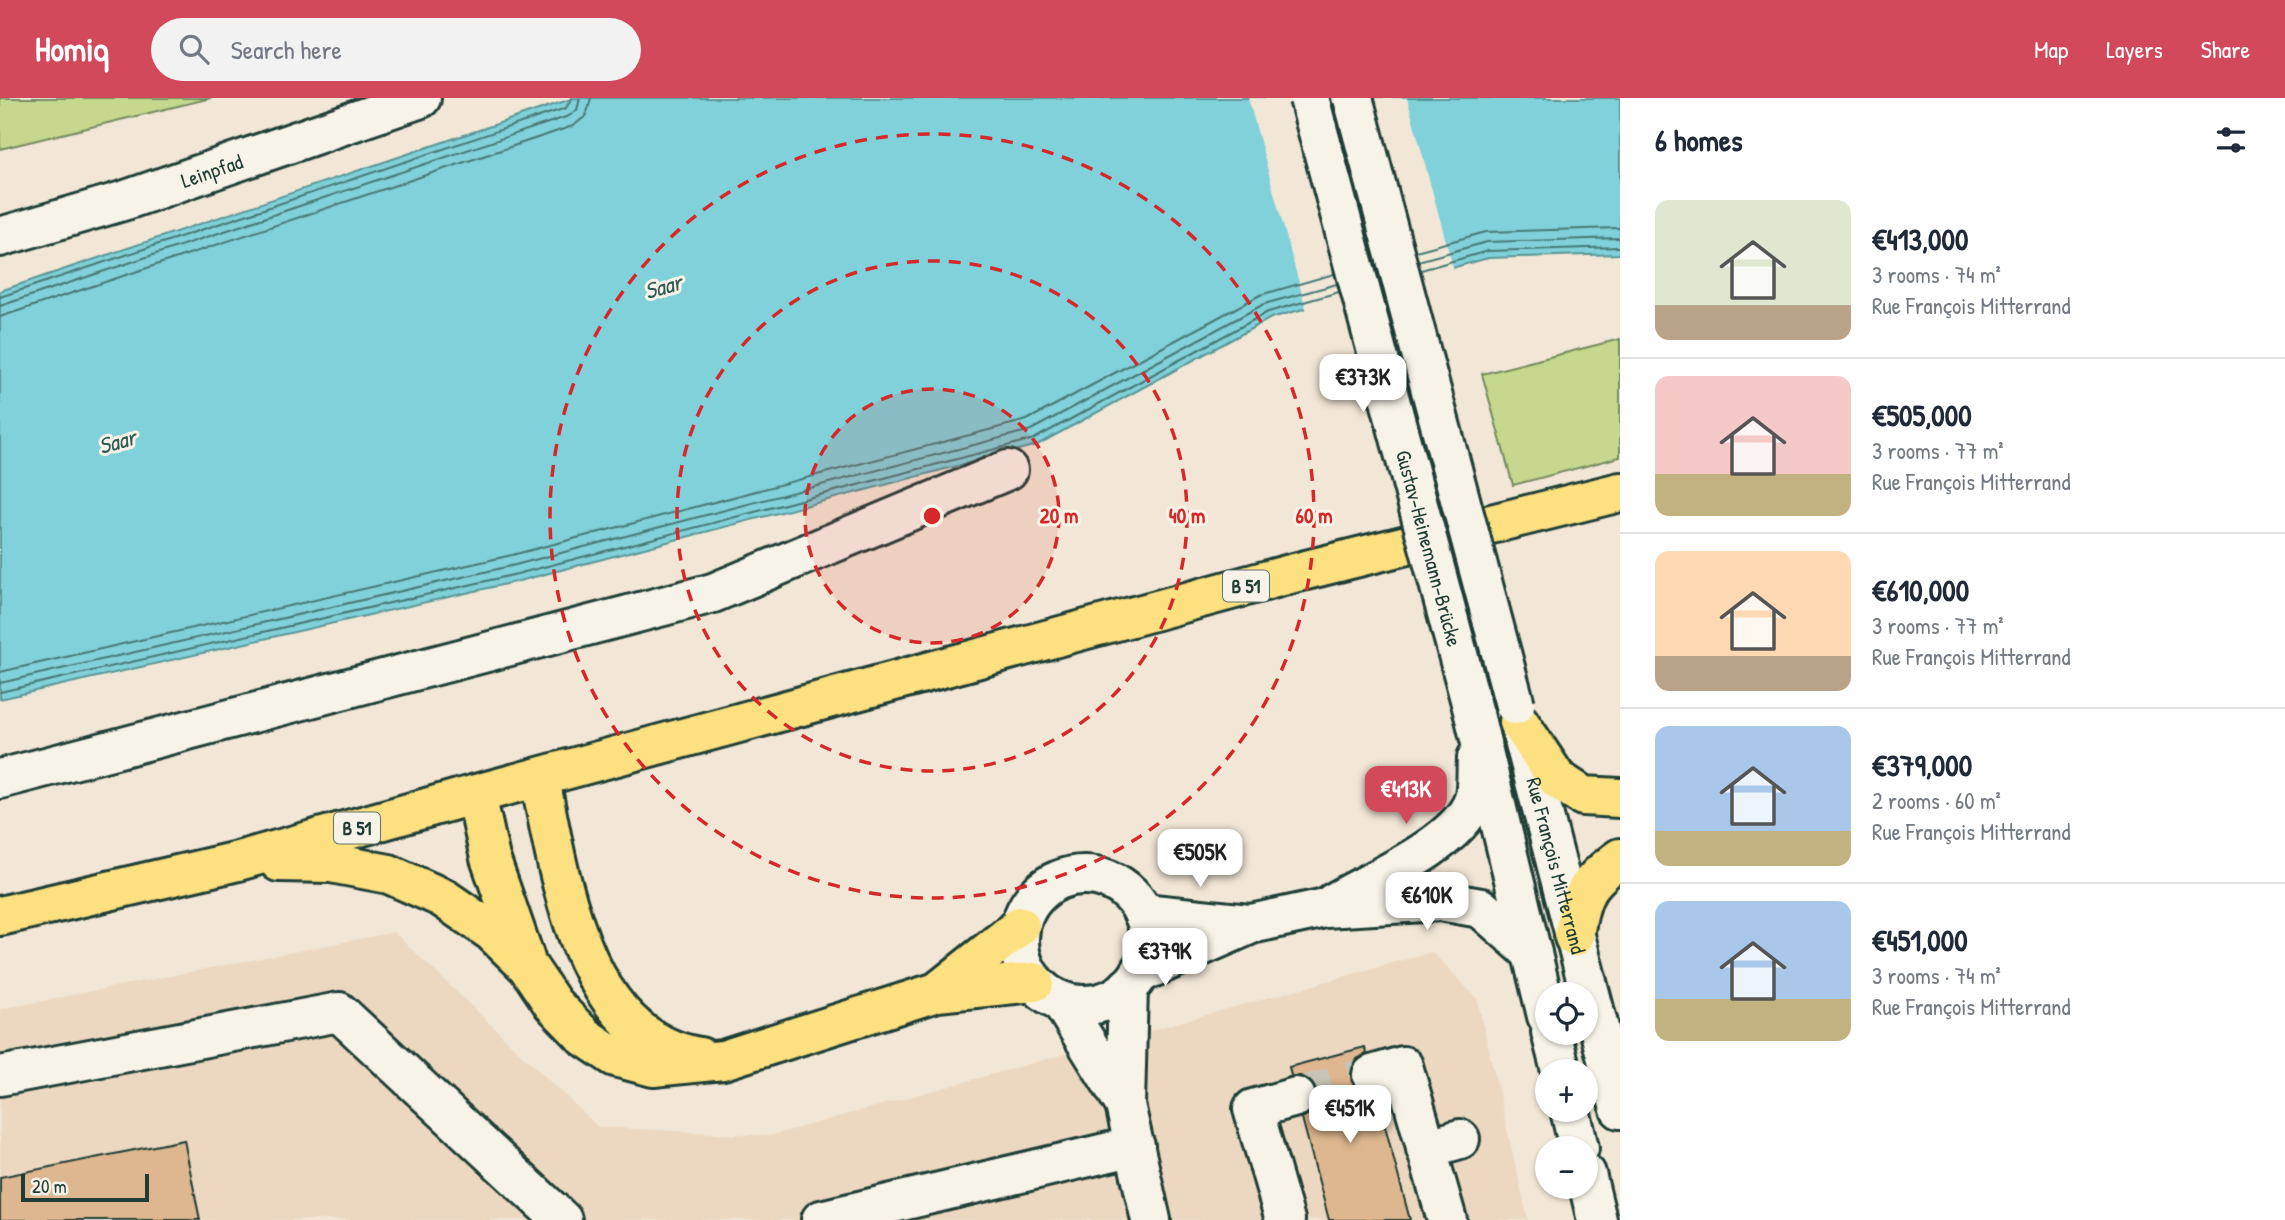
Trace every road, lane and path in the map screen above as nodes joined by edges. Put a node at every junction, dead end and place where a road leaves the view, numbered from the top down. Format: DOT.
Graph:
graph roads {
  1 [pos="421,98"];
  2 [pos="1309,98"];
  3 [pos="1353,98"];
  4 [pos="0,237"];
  5 [pos="1008,470"];
  6 [pos="1620,492"];
  7 [pos="1517,713"];
  8 [pos="1476,725"];
  9 [pos="0,779"];
  10 [pos="540,779"];
  11 [pos="475,794"];
  12 [pos="1620,798"];
  13 [pos="1620,858"];
  14 [pos="238,862"];
  15 [pos="1325,908"];
  16 [pos="1143,913"];
  17 [pos="0,916"];
  18 [pos="1251,924"];
  19 [pos="1020,926"];
  20 [pos="1574,937"];
  21 [pos="1532,953"];
  22 [pos="528,967"];
  23 [pos="1134,980"];
  24 [pos="1539,982"];
  25 [pos="1047,991"];
  26 [pos="937,992"];
  27 [pos="723,1060"];
  28 [pos="1372,1074"];
  29 [pos="0,1076"];
  30 [pos="1296,1097"];
  31 [pos="1125,1105"];
  32 [pos="1620,1109"];
  33 [pos="1135,1146"];
  34 [pos="562,1220"];
  35 [pos="821,1220"];
  36 [pos="1152,1220"];
  37 [pos="1285,1220"];
  38 [pos="1447,1220"];
  1 -- 4 [label="street, Leinpfad"];
  2 -- 8 [label="street, Gustav-Heinemann-Brücke, bridge"];
  3 -- 7 [label="street, Gustav-Heinemann-Brücke, bridge"];
  5 -- 9 [label="street"];
  6 -- 10 [label="main road, B 51"];
  7 -- 12 [label="main road"];
  7 -- 20 [label="street, Rue François Mitterrand"];
  8 -- 15 [label="street"];
  8 -- 21 [label="street, Rue François Mitterrand"];
  10 -- 11 [label="main road, B 51"];
  10 -- 27 [label="main road"];
  11 -- 14 [label="main road, B 51"];
  11 -- 22 [label="main road"];
  13 -- 20 [label="main road"];
  14 -- 17 [label="main road, B 51"];
  14 -- 22 [label="main road"];
  15 -- 18 [label="street"];
  15 -- 21 [label="street"];
  16 -- 18 [label="street"];
  16 -- 19 [label="street"];
  16 -- 23 [label="street"];
  18 -- 23 [label="street"];
  19 -- 25 [label="street"];
  19 -- 26 [label="main road"];
  20 -- 32 [label="street, Rue François Mitterrand"];
  21 -- 24 [label="street, Rue François Mitterrand"];
  22 -- 27 [label="main road"];
  23 -- 25 [label="street"];
  23 -- 31 [label="street"];
  25 -- 26 [label="main road"];
  25 -- 31 [label="street"];
  26 -- 27 [label="main road"];
  28 -- 38 [label="street"];
  29 -- 34 [label="street"];
  30 -- 37 [label="street"];
  31 -- 33 [label="street"];
  33 -- 35 [label="street"];
  33 -- 36 [label="street"];
}
